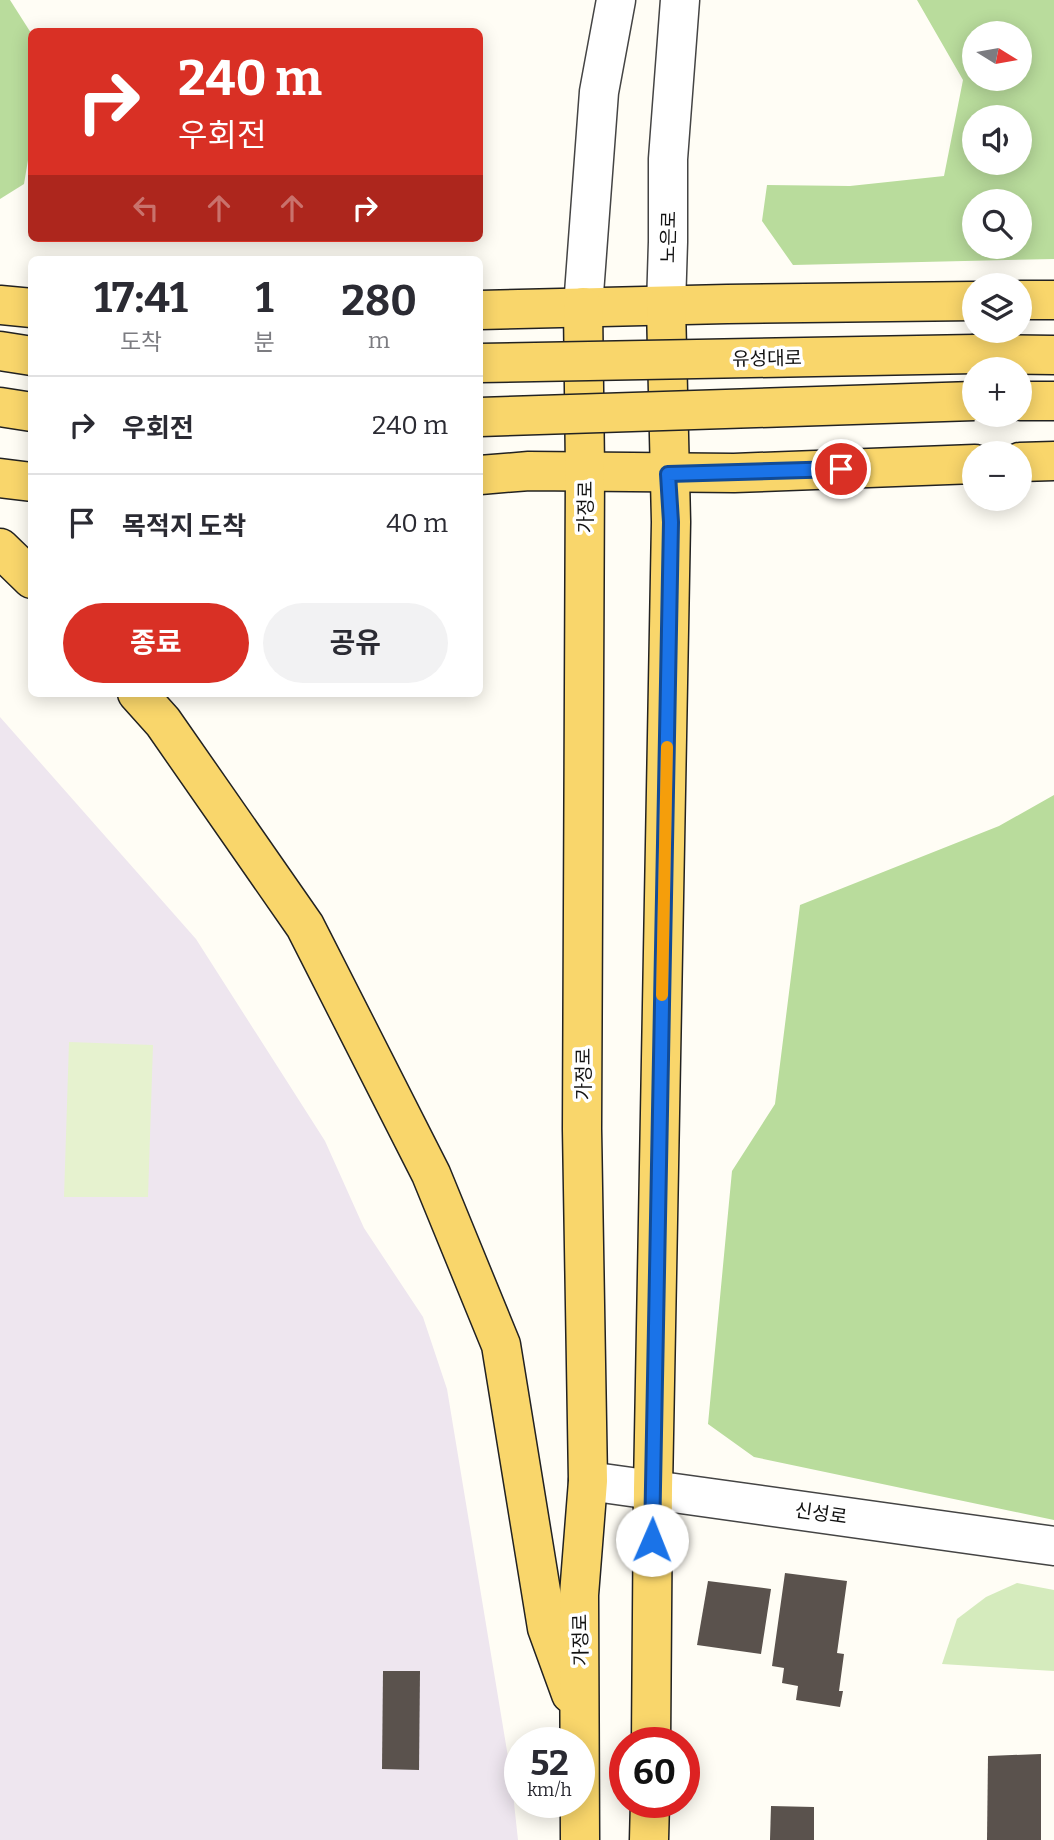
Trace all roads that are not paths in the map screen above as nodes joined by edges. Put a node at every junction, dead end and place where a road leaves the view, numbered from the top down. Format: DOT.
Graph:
graph roads {
  1 [pos="617,0"];
  2 [pos="680,0"];
  3 [pos="1032,300"];
  4 [pos="1054,300"];
  5 [pos="962,301"];
  6 [pos="0,305"];
  7 [pos="666,306"];
  8 [pos="583,307"];
  9 [pos="28,308"];
  10 [pos="483,310"];
  11 [pos="0,351"];
  12 [pos="28,355"];
  13 [pos="1054,355"];
  14 [pos="483,363"];
  15 [pos="962,401"];
  16 [pos="1032,401"];
  17 [pos="1054,401"];
  18 [pos="0,407"];
  19 [pos="28,411"];
  20 [pos="483,417"];
  21 [pos="1054,461"];
  22 [pos="1032,462"];
  23 [pos="962,464"];
  24 [pos="585,470"];
  25 [pos="668,474"];
  26 [pos="483,475"];
  27 [pos="0,478"];
  28 [pos="28,482"];
  29 [pos="0,548"];
  30 [pos="28,575"];
  31 [pos="141,697"];
  32 [pos="588,1480"];
  33 [pos="653,1489"];
  34 [pos="1054,1546"];
  35 [pos="581,1722"];
  36 [pos="651,1727"];
  37 [pos="650,1818"];
  38 [pos="580,1840"];
  39 [pos="649,1840"];
  1 -- 8 [label="street"];
  2 -- 7 [label="street, 노은로"];
  3 -- 4 [label="main road"];
  5 -- 7 [label="main road"];
  6 -- 9 [label="main road"];
  7 -- 8 [label="main road"];
  7 -- 25 [label="main road, 노은로"];
  8 -- 10 [label="main road"];
  8 -- 24 [label="main road, 가정로"];
  11 -- 12 [label="main road"];
  13 -- 14 [label="main road, 유성대로, bridge"];
  15 -- 20 [label="main road, bridge"];
  16 -- 17 [label="main road"];
  18 -- 19 [label="main road"];
  21 -- 22 [label="main road"];
  23 -- 25 [label="main road"];
  24 -- 25 [label="main road"];
  24 -- 26 [label="main road"];
  24 -- 32 [label="main road, 가정로"];
  25 -- 33 [label="main road"];
  27 -- 28 [label="main road"];
  29 -- 30 [label="main road"];
  31 -- 35 [label="main road"];
  32 -- 33 [label="street, 신성로"];
  32 -- 35 [label="main road, 가정로"];
  33 -- 34 [label="street, 신성로"];
  33 -- 36 [label="main road"];
  35 -- 38 [label="main road, 가정로"];
  37 -- 39 [label="main road"];
}
